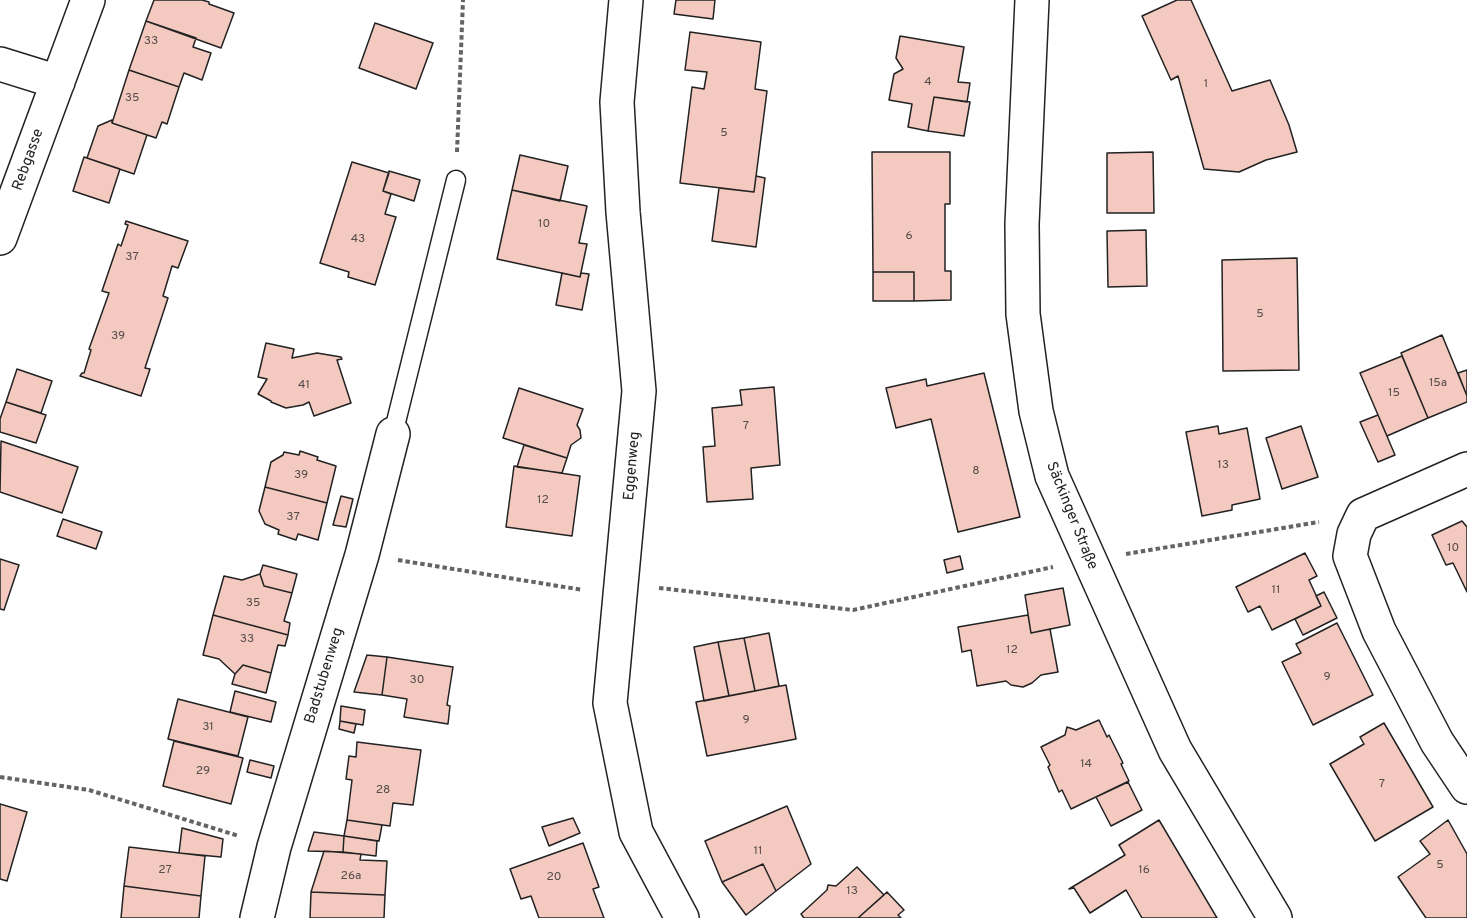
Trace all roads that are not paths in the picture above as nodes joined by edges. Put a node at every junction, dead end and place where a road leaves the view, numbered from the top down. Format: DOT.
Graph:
graph roads {
  1 [pos="88,0"];
  2 [pos="626,0"];
  3 [pos="1032,0"];
  4 [pos="0,64"];
  5 [pos="58,82"];
  6 [pos="456,180"];
  7 [pos="0,238"];
  8 [pos="393,434"];
  9 [pos="1467,469"];
  10 [pos="1467,787"];
  11 [pos="257,918"];
  12 [pos="682,918"];
  13 [pos="1275,918"];
  1 -- 5 [label="street, Rebgasse"];
  2 -- 12 [label="street, Eggenweg"];
  3 -- 13 [label="street, Säckinger Straße"];
  4 -- 5 [label="street"];
  5 -- 7 [label="street, Rebgasse"];
  6 -- 8 [label="lane"];
  8 -- 11 [label="street, Badstubenweg"];
  9 -- 10 [label="street"];
}
